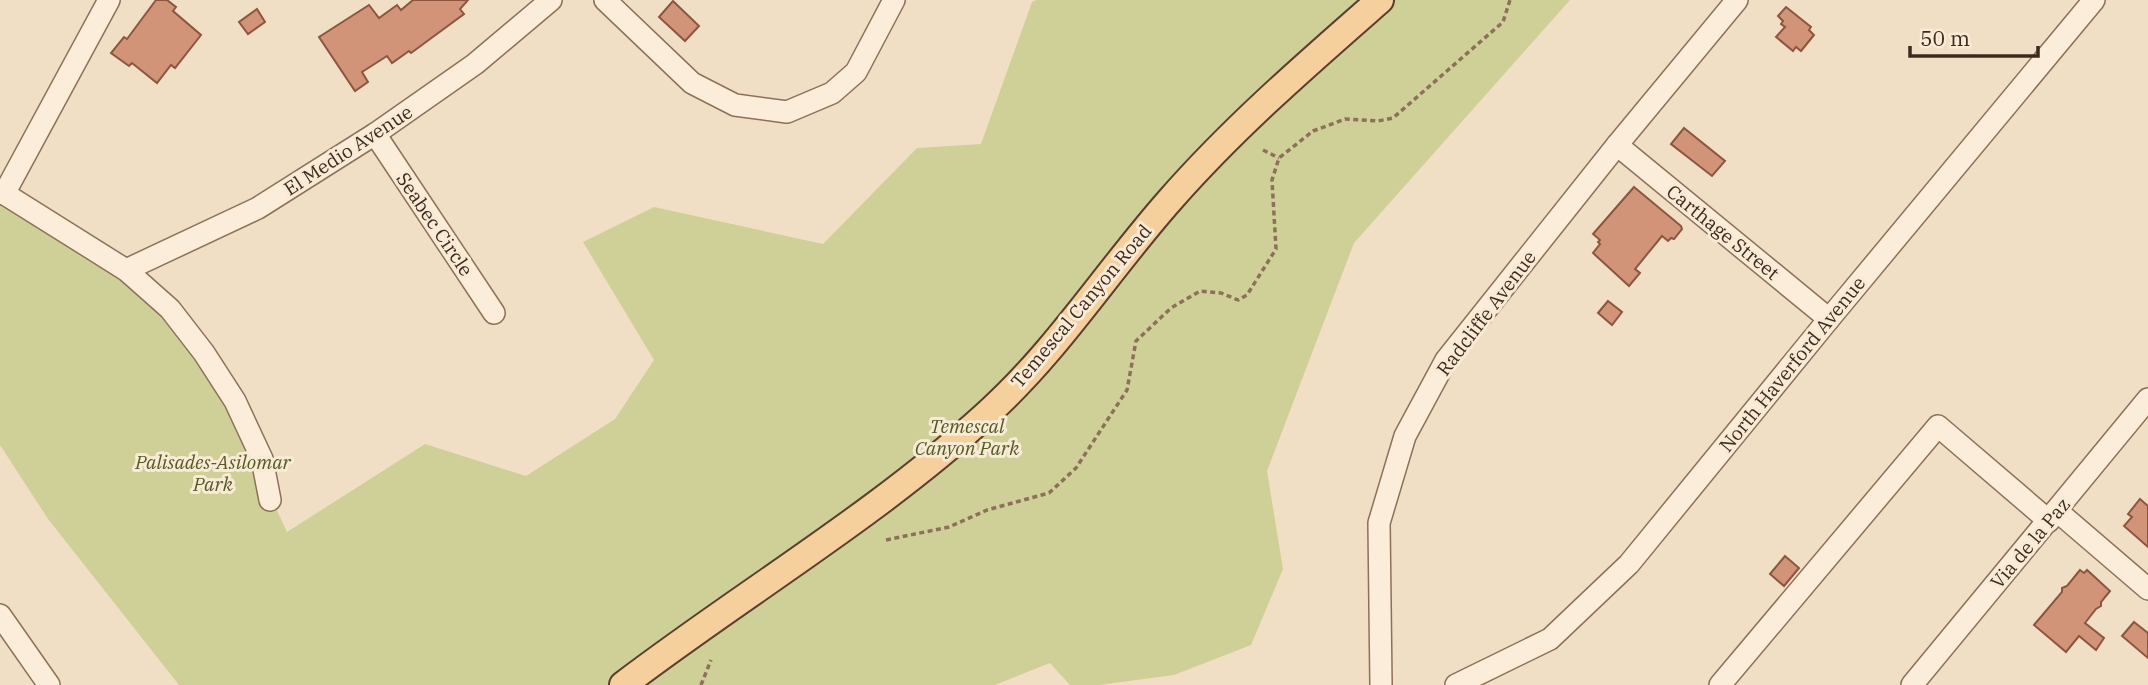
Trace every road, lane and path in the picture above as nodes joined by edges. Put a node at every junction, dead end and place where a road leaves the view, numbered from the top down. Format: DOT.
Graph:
graph roads {
  1 [pos="109,0"];
  2 [pos="551,0"];
  3 [pos="605,0"];
  4 [pos="894,0"];
  5 [pos="1380,0"];
  6 [pos="1510,0"];
  7 [pos="1737,0"];
  8 [pos="2094,0"];
  9 [pos="375,134"];
  10 [pos="1617,145"];
  11 [pos="1263,150"];
  12 [pos="1279,158"];
  13 [pos="2,192"];
  14 [pos="126,270"];
  15 [pos="494,313"];
  16 [pos="1829,319"];
  17 [pos="2148,400"];
  18 [pos="270,500"];
  19 [pos="2053,516"];
  20 [pos="886,540"];
  21 [pos="2148,589"];
  22 [pos="0,615"];
  23 [pos="711,660"];
  24 [pos="49,685"];
  25 [pos="623,685"];
  26 [pos="701,685"];
  27 [pos="1381,685"];
  28 [pos="1456,685"];
  29 [pos="1720,685"];
  30 [pos="1912,685"];
  1 -- 13 [label="street"];
  2 -- 9 [label="street, El Medio Avenue"];
  3 -- 4 [label="street"];
  5 -- 25 [label="main road, Temescal Canyon Road"];
  6 -- 12 [label="path"];
  7 -- 10 [label="street, Radcliffe Avenue"];
  8 -- 16 [label="street, North Haverford Avenue"];
  9 -- 14 [label="street, El Medio Avenue"];
  9 -- 15 [label="street, Seabec Circle"];
  10 -- 16 [label="street, Carthage Street"];
  10 -- 27 [label="street, Radcliffe Avenue"];
  11 -- 12 [label="path"];
  12 -- 20 [label="path"];
  13 -- 14 [label="street"];
  14 -- 18 [label="street"];
  16 -- 28 [label="street, North Haverford Avenue"];
  17 -- 19 [label="street, Via de la Paz"];
  19 -- 21 [label="street"];
  19 -- 29 [label="street"];
  19 -- 30 [label="street, Via de la Paz"];
  22 -- 24 [label="street"];
  23 -- 26 [label="path"];
}
